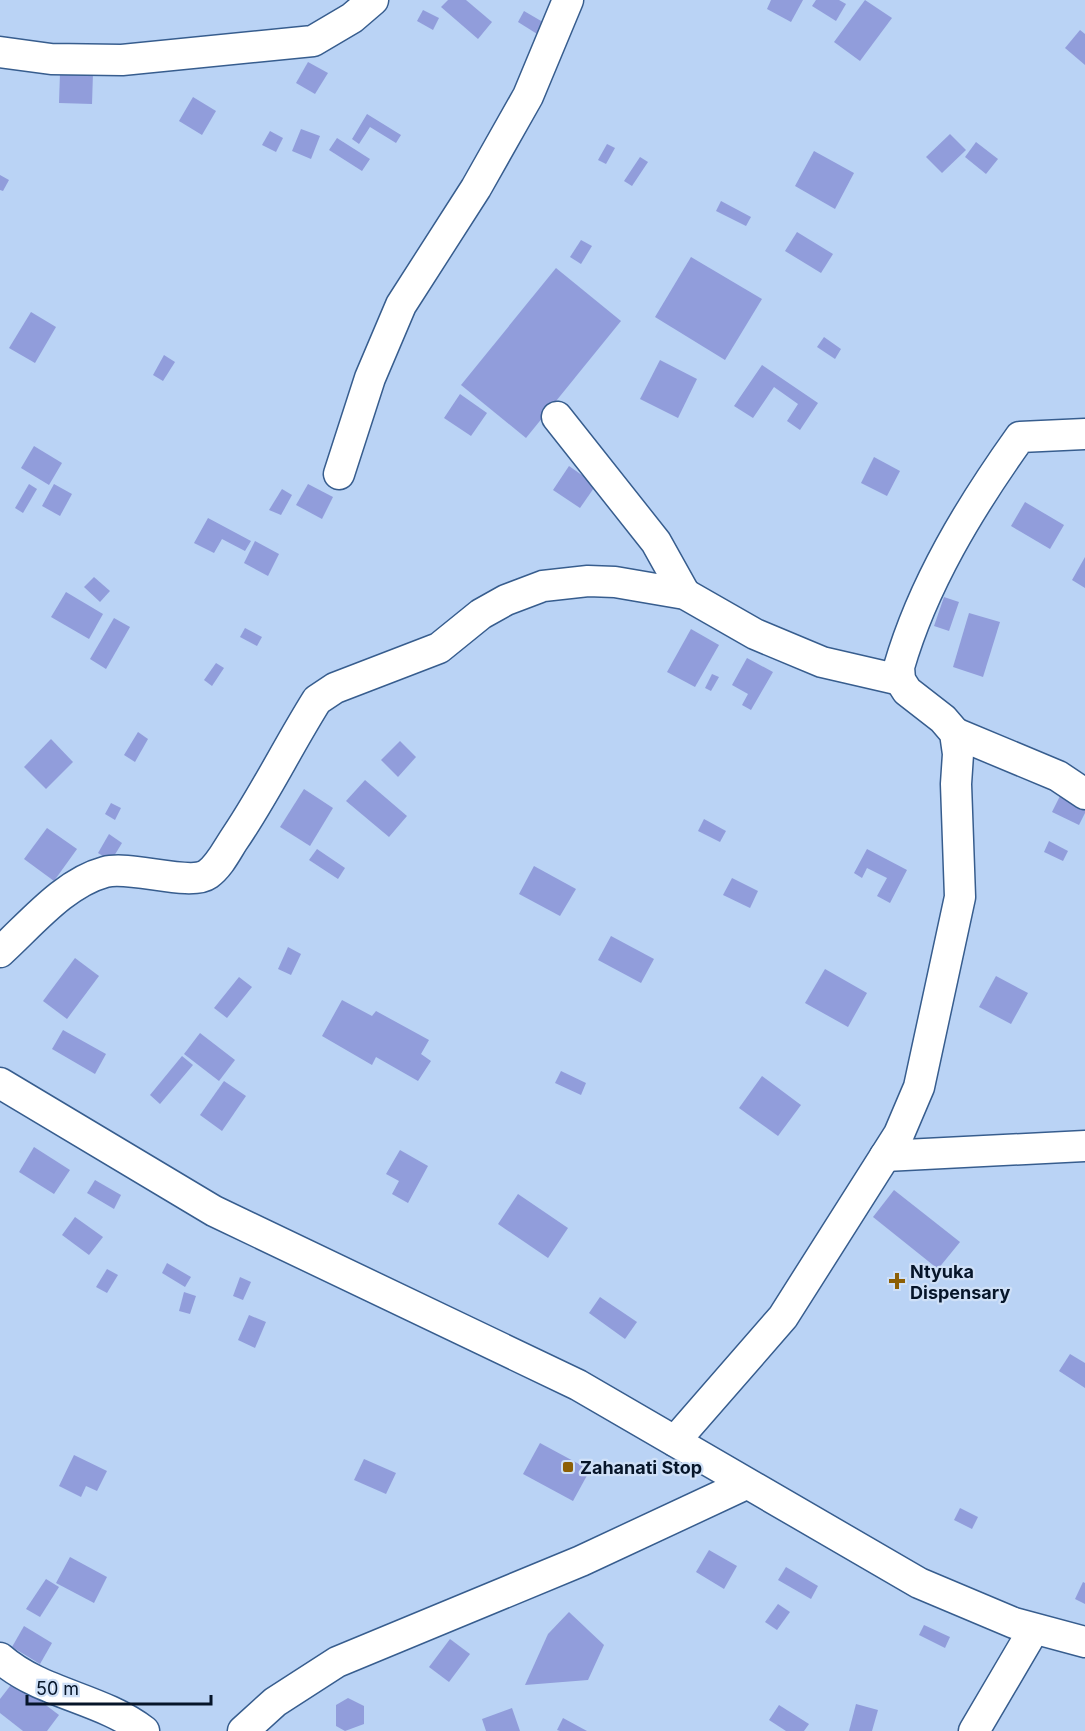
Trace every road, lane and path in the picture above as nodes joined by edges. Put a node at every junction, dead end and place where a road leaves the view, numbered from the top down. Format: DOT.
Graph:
graph roads {
  1 [pos="373,0"];
  2 [pos="568,0"];
  3 [pos="0,52"];
  4 [pos="556,417"];
  5 [pos="1085,434"];
  6 [pos="339,474"];
  7 [pos="685,594"];
  8 [pos="900,680"];
  9 [pos="955,733"];
  10 [pos="1085,794"];
  11 [pos="0,951"];
  12 [pos="0,1083"];
  13 [pos="1085,1146"];
  14 [pos="885,1155"];
  15 [pos="675,1441"];
  16 [pos="746,1484"];
  17 [pos="1034,1629"];
  18 [pos="1085,1642"];
  19 [pos="0,1658"];
  20 [pos="144,1731"];
  21 [pos="243,1731"];
  22 [pos="974,1731"];
  1 -- 3 [label="street"];
  2 -- 6 [label="street"];
  4 -- 7 [label="street"];
  5 -- 8 [label="street"];
  7 -- 8 [label="street"];
  7 -- 11 [label="street"];
  8 -- 9 [label="street"];
  9 -- 10 [label="street"];
  9 -- 14 [label="street"];
  12 -- 15 [label="street"];
  13 -- 14 [label="street"];
  14 -- 15 [label="street"];
  15 -- 16 [label="street"];
  16 -- 17 [label="street"];
  16 -- 21 [label="street"];
  17 -- 18 [label="street"];
  17 -- 22 [label="street"];
  19 -- 20 [label="street"];
}
